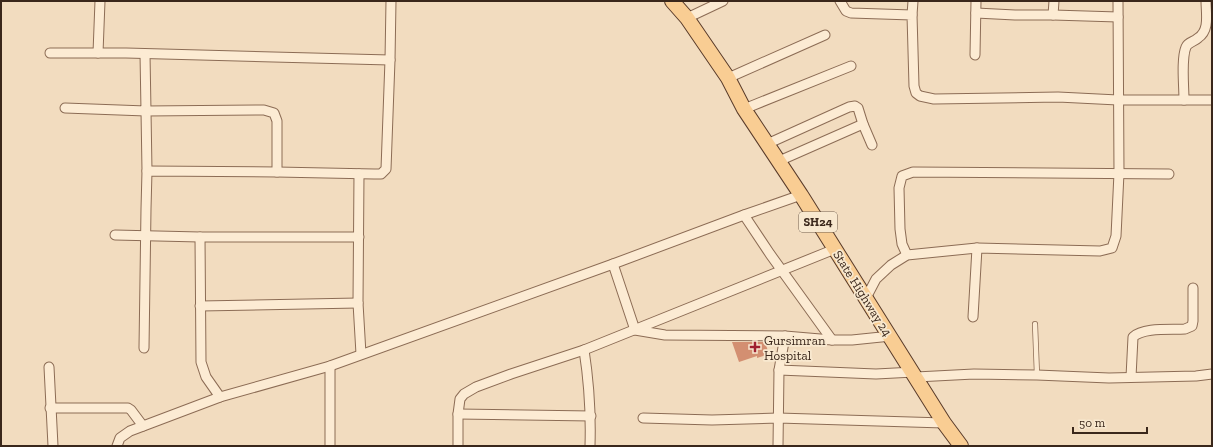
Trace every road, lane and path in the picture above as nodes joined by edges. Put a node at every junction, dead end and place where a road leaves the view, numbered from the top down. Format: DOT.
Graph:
graph roads {
  1 [pos="100,1"];
  2 [pos="391,1"];
  3 [pos="672,1"];
  4 [pos="723,1"];
  5 [pos="840,1"];
  6 [pos="913,1"];
  7 [pos="976,1"];
  8 [pos="1054,1"];
  9 [pos="1118,1"];
  10 [pos="1206,1"];
  11 [pos="976,13"];
  12 [pos="912,15"];
  13 [pos="1053,15"];
  14 [pos="1118,17"];
  15 [pos="687,18"];
  16 [pos="825,35"];
  17 [pos="50,53"];
  18 [pos="98,53"];
  19 [pos="145,54"];
  20 [pos="975,55"];
  21 [pos="390,60"];
  22 [pos="851,66"];
  23 [pos="728,78"];
  24 [pos="1118,100"];
  25 [pos="1184,100"];
  26 [pos="1212,100"];
  27 [pos="65,108"];
  28 [pos="744,109"];
  29 [pos="146,110"];
  30 [pos="863,124"];
  31 [pos="766,144"];
  32 [pos="872,145"];
  33 [pos="779,161"];
  34 [pos="148,171"];
  35 [pos="278,172"];
  36 [pos="1119,173"];
  37 [pos="359,174"];
  38 [pos="1170,174"];
  39 [pos="801,195"];
  40 [pos="744,214"];
  41 [pos="115,235"];
  42 [pos="145,236"];
  43 [pos="200,237"];
  44 [pos="359,237"];
  45 [pos="977,248"];
  46 [pos="835,249"];
  47 [pos="907,255"];
  48 [pos="613,264"];
  49 [pos="782,270"];
  50 [pos="1193,288"];
  51 [pos="866,298"];
  52 [pos="358,303"];
  53 [pos="200,306"];
  54 [pos="973,317"];
  55 [pos="1036,324"];
  56 [pos="635,330"];
  57 [pos="785,336"];
  58 [pos="891,336"];
  59 [pos="832,340"];
  60 [pos="144,348"];
  61 [pos="584,350"];
  62 [pos="361,354"];
  63 [pos="330,366"];
  64 [pos="49,367"];
  65 [pos="779,370"];
  66 [pos="1212,374"];
  67 [pos="915,375"];
  68 [pos="1037,375"];
  69 [pos="1132,377"];
  70 [pos="220,397"];
  71 [pos="50,408"];
  72 [pos="458,414"];
  73 [pos="591,416"];
  74 [pos="643,418"];
  75 [pos="778,418"];
  76 [pos="944,423"];
  77 [pos="143,426"];
  78 [pos="53,446"];
  79 [pos="117,446"];
  80 [pos="330,446"];
  81 [pos="458,446"];
  82 [pos="590,446"];
  83 [pos="778,446"];
  84 [pos="961,446"];
  1 -- 18 [label="street"];
  2 -- 21 [label="street"];
  3 -- 15 [label="main road, State Highway 24 / SH24"];
  4 -- 15 [label="street"];
  5 -- 12 [label="street"];
  6 -- 12 [label="street"];
  7 -- 11 [label="street"];
  8 -- 13 [label="street"];
  9 -- 14 [label="street"];
  10 -- 25 [label="street"];
  11 -- 13 [label="street"];
  11 -- 20 [label="street"];
  12 -- 24 [label="street"];
  13 -- 14 [label="street"];
  14 -- 24 [label="street"];
  15 -- 23 [label="main road, State Highway 24 / SH24"];
  16 -- 23 [label="street"];
  17 -- 18 [label="street"];
  18 -- 19 [label="street"];
  19 -- 21 [label="street"];
  19 -- 29 [label="street"];
  21 -- 37 [label="street"];
  22 -- 28 [label="street"];
  23 -- 28 [label="main road, State Highway 24 / SH24"];
  24 -- 25 [label="street"];
  24 -- 36 [label="street"];
  25 -- 26 [label="street"];
  27 -- 29 [label="street"];
  28 -- 31 [label="main road, State Highway 24 / SH24"];
  29 -- 34 [label="street"];
  29 -- 35 [label="street"];
  30 -- 31 [label="street"];
  30 -- 32 [label="street"];
  30 -- 33 [label="street"];
  31 -- 33 [label="main road, State Highway 24 / SH24"];
  33 -- 39 [label="main road, State Highway 24 / SH24"];
  34 -- 35 [label="street"];
  34 -- 42 [label="street"];
  35 -- 37 [label="street"];
  36 -- 38 [label="street"];
  36 -- 45 [label="street"];
  36 -- 47 [label="street"];
  37 -- 44 [label="street"];
  39 -- 40 [label="street"];
  39 -- 46 [label="main road, State Highway 24 / SH24"];
  40 -- 48 [label="street"];
  40 -- 49 [label="street"];
  41 -- 42 [label="street"];
  42 -- 43 [label="street"];
  42 -- 60 [label="street"];
  43 -- 44 [label="street"];
  43 -- 53 [label="street"];
  44 -- 52 [label="street"];
  45 -- 47 [label="street"];
  45 -- 54 [label="street"];
  46 -- 49 [label="street"];
  46 -- 51 [label="main road, State Highway 24 / SH24"];
  47 -- 51 [label="street"];
  48 -- 56 [label="street"];
  48 -- 62 [label="street"];
  49 -- 56 [label="street"];
  49 -- 59 [label="street"];
  50 -- 69 [label="street"];
  51 -- 58 [label="main road, State Highway 24 / SH24"];
  52 -- 53 [label="street"];
  52 -- 62 [label="street"];
  53 -- 70 [label="street"];
  55 -- 68 [label="lane"];
  56 -- 57 [label="street"];
  56 -- 61 [label="street"];
  57 -- 59 [label="street"];
  57 -- 65 [label="street"];
  58 -- 59 [label="street"];
  58 -- 67 [label="main road, State Highway 24 / SH24"];
  61 -- 72 [label="street"];
  61 -- 73 [label="street"];
  62 -- 63 [label="street"];
  63 -- 70 [label="street"];
  63 -- 80 [label="street"];
  64 -- 71 [label="street"];
  65 -- 67 [label="street"];
  65 -- 75 [label="street"];
  66 -- 69 [label="street"];
  67 -- 68 [label="street"];
  67 -- 76 [label="main road, State Highway 24 / SH24"];
  68 -- 69 [label="street"];
  70 -- 77 [label="street"];
  71 -- 77 [label="street"];
  71 -- 78 [label="street"];
  72 -- 73 [label="street"];
  72 -- 81 [label="street"];
  73 -- 82 [label="street"];
  74 -- 75 [label="street"];
  75 -- 76 [label="street"];
  75 -- 83 [label="street"];
  76 -- 84 [label="main road, State Highway 24 / SH24"];
  77 -- 79 [label="street"];
}
